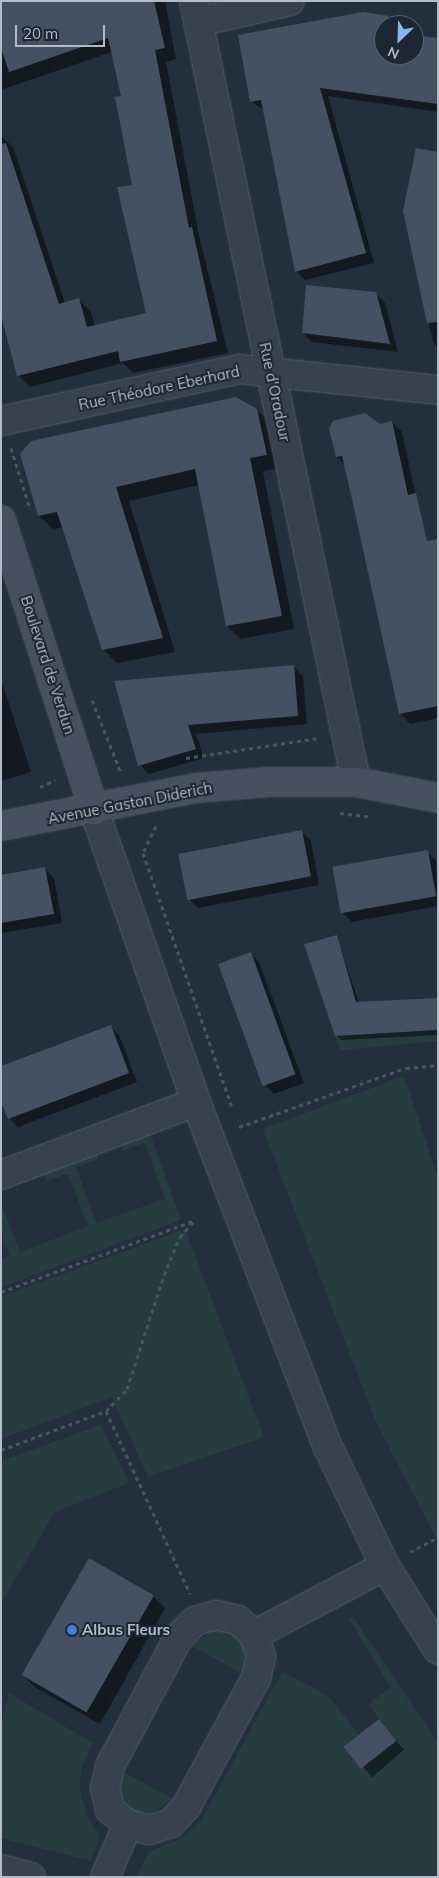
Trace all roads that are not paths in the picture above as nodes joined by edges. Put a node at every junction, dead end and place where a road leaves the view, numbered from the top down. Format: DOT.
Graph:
graph roads {
  1 [pos="290,1"];
  2 [pos="196,12"];
  3 [pos="270,370"];
  4 [pos="438,390"];
  5 [pos="1,421"];
  6 [pos="1,520"];
  7 [pos="356,782"];
  8 [pos="438,798"];
  9 [pos="94,810"];
  10 [pos="1,826"];
  11 [pos="196,1102"];
  12 [pos="1,1175"];
  13 [pos="385,1566"];
  14 [pos="254,1635"];
  15 [pos="438,1650"];
  16 [pos="128,1824"];
  17 [pos="1,1869"];
  18 [pos="31,1877"];
  19 [pos="105,1877"];
  1 -- 2 [label="street"];
  2 -- 3 [label="street, Rue d'Oradour"];
  3 -- 4 [label="street, Rue Théodore Eberhard"];
  3 -- 5 [label="street, Rue Théodore Eberhard"];
  3 -- 7 [label="street, Rue d'Oradour"];
  6 -- 9 [label="street, Boulevard de Verdun"];
  7 -- 8 [label="street, Avenue Gaston Diderich"];
  7 -- 9 [label="street, Avenue Gaston Diderich"];
  9 -- 10 [label="street, Avenue Gaston Diderich"];
  9 -- 11 [label="street"];
  11 -- 12 [label="street"];
  11 -- 13 [label="street"];
  13 -- 14 [label="street"];
  13 -- 15 [label="street"];
  14 -- 16 [label="street"];
  14 -- 16 [label="street"];
  16 -- 19 [label="street"];
  17 -- 18 [label="street"];
}
